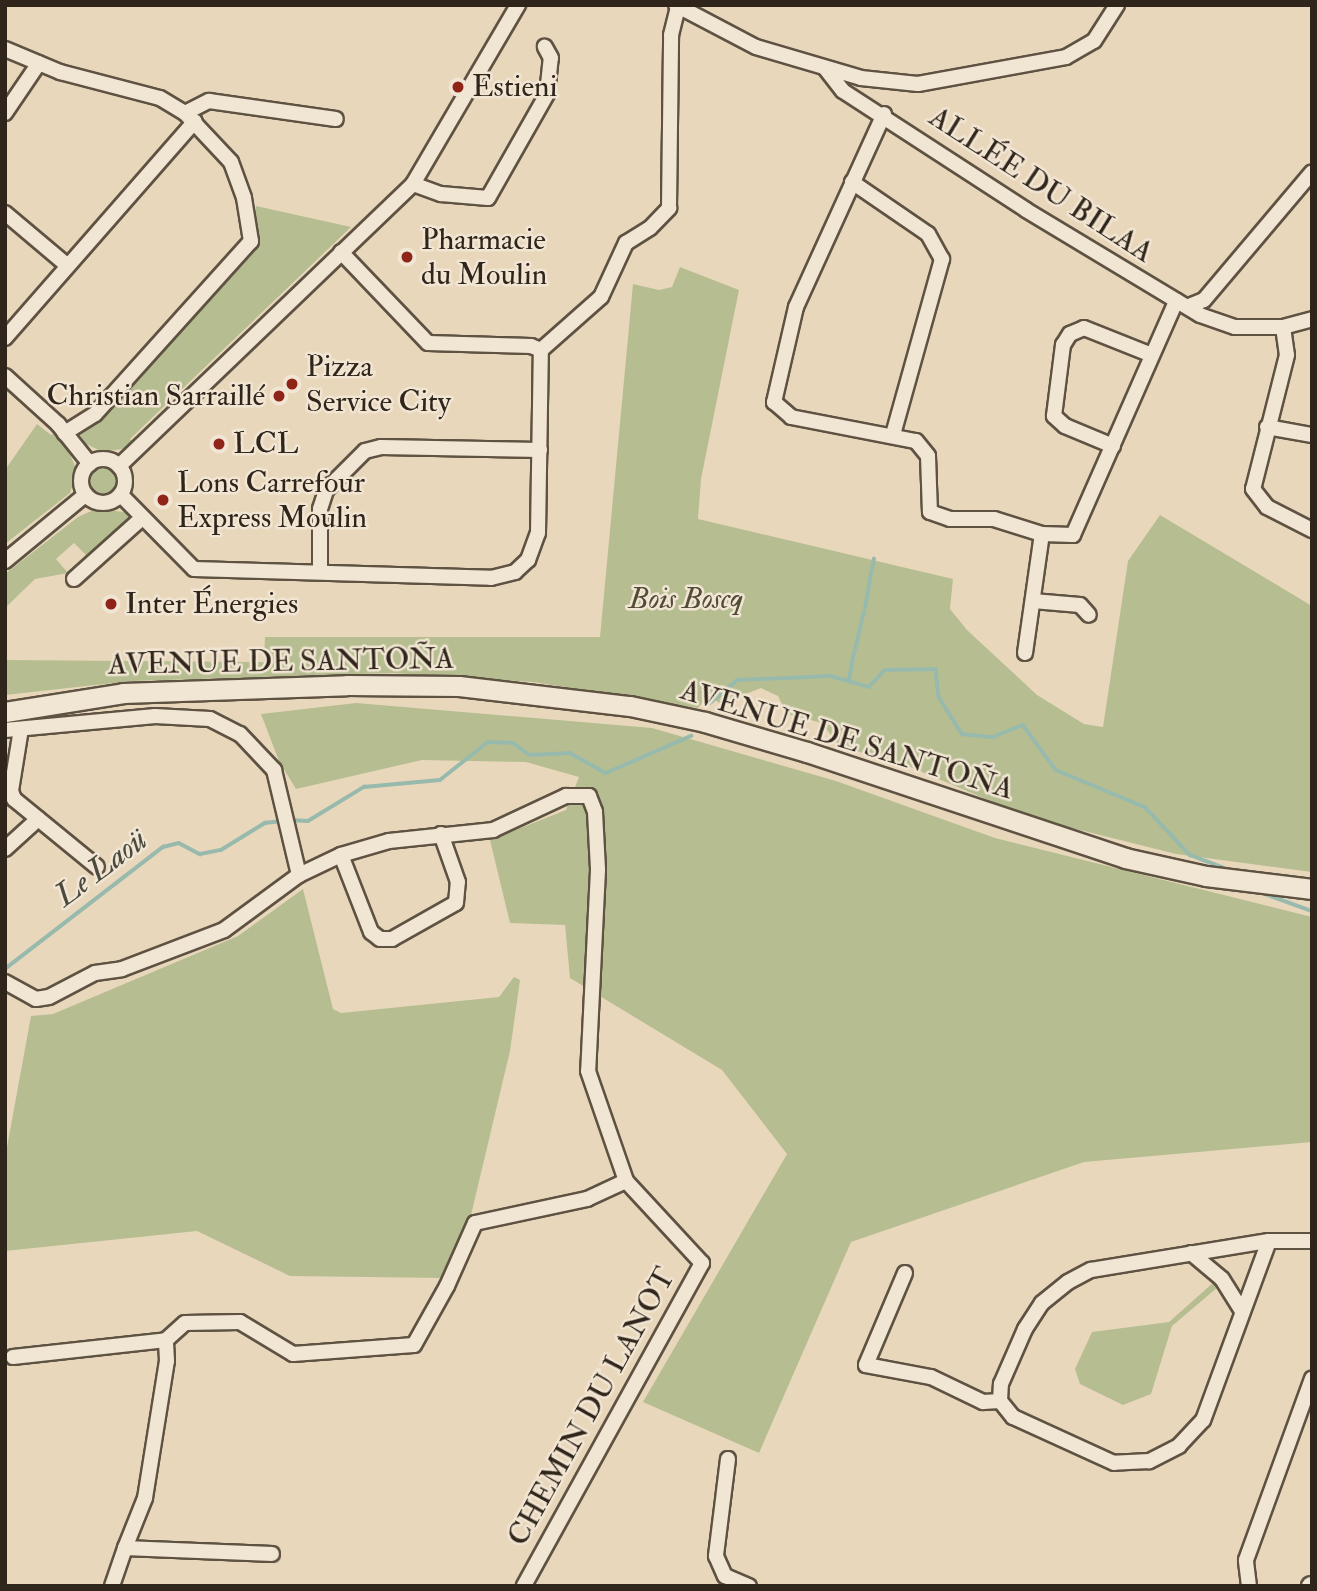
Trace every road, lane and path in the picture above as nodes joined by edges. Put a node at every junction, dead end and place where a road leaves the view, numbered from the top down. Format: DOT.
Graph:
graph roads {
  1 [pos="519,5"];
  2 [pos="1117,5"];
  3 [pos="677,6"];
  4 [pos="545,47"];
  5 [pos="5,49"];
  6 [pos="39,63"];
  7 [pos="825,68"];
  8 [pos="861,78"];
  9 [pos="868,104"];
  10 [pos="5,114"];
  11 [pos="884,114"];
  12 [pos="190,117"];
  13 [pos="336,119"];
  14 [pos="1312,172"];
  15 [pos="852,182"];
  16 [pos="412,184"];
  17 [pos="5,213"];
  18 [pos="341,252"];
  19 [pos="68,266"];
  20 [pos="1182,303"];
  21 [pos="1312,319"];
  22 [pos="1283,327"];
  23 [pos="5,338"];
  24 [pos="541,350"];
  25 [pos="1152,355"];
  26 [pos="5,376"];
  27 [pos="1267,427"];
  28 [pos="65,433"];
  29 [pos="893,434"];
  30 [pos="1312,435"];
  31 [pos="1113,446"];
  32 [pos="540,450"];
  33 [pos="90,464"];
  34 [pos="119,466"];
  35 [pos="85,495"];
  36 [pos="121,495"];
  37 [pos="142,518"];
  38 [pos="1312,530"];
  39 [pos="1042,534"];
  40 [pos="5,561"];
  41 [pos="320,572"];
  42 [pos="74,579"];
  43 [pos="1033,600"];
  44 [pos="1088,615"];
  45 [pos="1025,653"];
  46 [pos="12,708"];
  47 [pos="21,729"];
  48 [pos="5,730"];
  49 [pos="38,819"];
  50 [pos="441,834"];
  51 [pos="5,849"];
  52 [pos="341,855"];
  53 [pos="97,867"];
  54 [pos="299,875"];
  55 [pos="1312,890"];
  56 [pos="5,982"];
  57 [pos="626,1181"];
  58 [pos="1269,1241"];
  59 [pos="1312,1241"];
  60 [pos="1192,1253"];
  61 [pos="905,1273"];
  62 [pos="1241,1309"];
  63 [pos="166,1340"];
  64 [pos="13,1356"];
  65 [pos="1312,1379"];
  66 [pos="1000,1401"];
  67 [pos="728,1459"];
  68 [pos="125,1548"];
  69 [pos="272,1554"];
  70 [pos="112,1586"];
  71 [pos="524,1586"];
  72 [pos="749,1586"];
  73 [pos="1249,1586"];
  1 -- 16 [label="street"];
  2 -- 8 [label="street"];
  3 -- 7 [label="street"];
  3 -- 24 [label="street"];
  4 -- 16 [label="street"];
  5 -- 6 [label="street"];
  6 -- 10 [label="street"];
  6 -- 12 [label="street"];
  7 -- 8 [label="street"];
  7 -- 9 [label="street, ALLÉE DU BILAA"];
  8 -- 9 [label="street"];
  9 -- 11 [label="street, ALLÉE DU BILAA"];
  11 -- 15 [label="street"];
  11 -- 20 [label="street, ALLÉE DU BILAA"];
  12 -- 13 [label="street"];
  12 -- 19 [label="street"];
  12 -- 28 [label="street"];
  14 -- 20 [label="street"];
  15 -- 29 [label="street"];
  15 -- 29 [label="street"];
  16 -- 18 [label="street"];
  17 -- 19 [label="street"];
  18 -- 24 [label="street"];
  18 -- 34 [label="street"];
  19 -- 23 [label="street"];
  20 -- 22 [label="street, ALLÉE DU BILAA"];
  20 -- 25 [label="street"];
  21 -- 22 [label="street, ALLÉE DU BILAA"];
  22 -- 27 [label="street"];
  24 -- 32 [label="street"];
  25 -- 31 [label="street"];
  25 -- 31 [label="street"];
  26 -- 28 [label="street"];
  27 -- 30 [label="street"];
  27 -- 38 [label="street"];
  28 -- 33 [label="street"];
  29 -- 39 [label="street"];
  31 -- 39 [label="street"];
  32 -- 41 [label="street"];
  32 -- 41 [label="street"];
  33 -- 34 [label="street"];
  33 -- 35 [label="street"];
  34 -- 36 [label="street"];
  35 -- 36 [label="street"];
  35 -- 40 [label="street"];
  36 -- 37 [label="street"];
  37 -- 41 [label="street"];
  37 -- 42 [label="street"];
  39 -- 43 [label="street"];
  43 -- 44 [label="street"];
  43 -- 45 [label="street"];
  46 -- 55 [label="main road, AVENUE DE SANTOÑA"];
  47 -- 48 [label="street"];
  47 -- 49 [label="street"];
  47 -- 54 [label="street"];
  49 -- 51 [label="street"];
  49 -- 53 [label="street"];
  50 -- 52 [label="street, CHEMIN DU LANOT"];
  50 -- 52 [label="street"];
  50 -- 57 [label="street, CHEMIN DU LANOT"];
  52 -- 54 [label="street, CHEMIN DU LANOT"];
  54 -- 56 [label="street, CHEMIN DU LANOT"];
  57 -- 63 [label="street"];
  57 -- 71 [label="street, CHEMIN DU LANOT"];
  58 -- 59 [label="street"];
  58 -- 60 [label="street"];
  58 -- 62 [label="street"];
  60 -- 62 [label="street"];
  60 -- 66 [label="street"];
  61 -- 66 [label="street"];
  62 -- 66 [label="street"];
  63 -- 64 [label="street"];
  63 -- 68 [label="street"];
  65 -- 73 [label="street"];
  67 -- 72 [label="street"];
  68 -- 69 [label="street"];
  68 -- 70 [label="street"];
}
